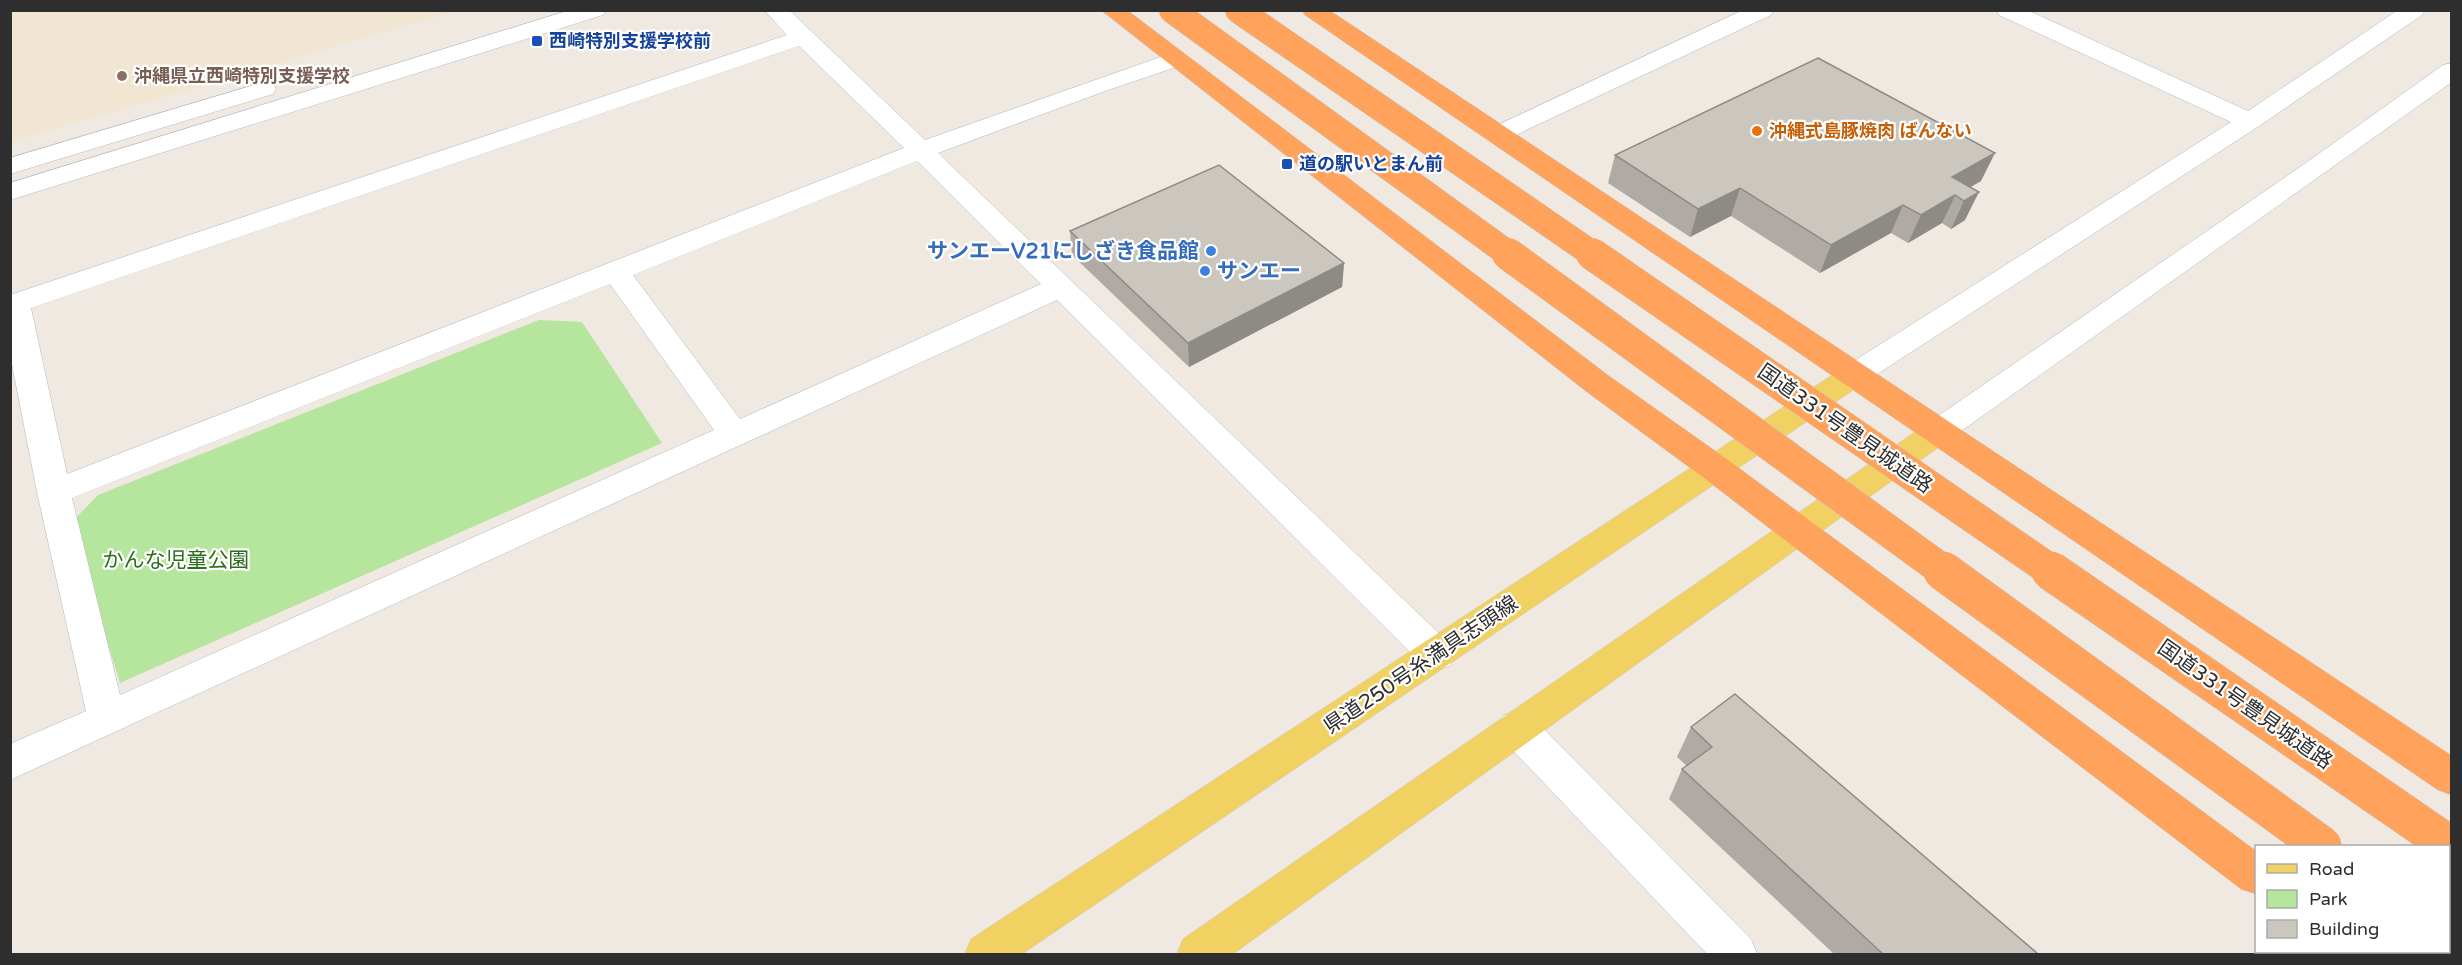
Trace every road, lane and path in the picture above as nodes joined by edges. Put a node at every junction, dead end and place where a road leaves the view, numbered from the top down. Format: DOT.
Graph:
graph roads {
  1 [pos="522,10"];
  2 [pos="595,10"];
  3 [pos="775,10"];
  4 [pos="1112,10"];
  5 [pos="1172,10"];
  6 [pos="1238,10"];
  7 [pos="1313,10"];
  8 [pos="1763,10"];
  9 [pos="2007,10"];
  10 [pos="2414,10"];
  11 [pos="803,37"];
  12 [pos="1177,59"];
  13 [pos="2451,70"];
  14 [pos="2250,121"];
  15 [pos="1496,135"];
  16 [pos="923,150"];
  17 [pos="10,166"];
  18 [pos="10,192"];
  19 [pos="616,271"];
  20 [pos="1060,287"];
  21 [pos="13,304"];
  22 [pos="1854,375"];
  23 [pos="1939,431"];
  24 [pos="734,435"];
  25 [pos="1716,469"];
  26 [pos="54,492"];
  27 [pos="1799,532"];
  28 [pos="1437,655"];
  29 [pos="107,718"];
  30 [pos="1517,728"];
  31 [pos="10,763"];
  32 [pos="2451,778"];
  33 [pos="2321,845"];
  34 [pos="2448,845"];
  35 [pos="2255,874"];
  36 [pos="986,954"];
  37 [pos="1198,954"];
  38 [pos="1736,954"];
  1 -- 17 [label="street"];
  2 -- 18 [label="street"];
  3 -- 11 [label="street"];
  4 -- 12 [label="highway"];
  5 -- 33 [label="highway, bridge"];
  6 -- 34 [label="highway, 国道331号豊見城道路, bridge"];
  7 -- 15 [label="highway"];
  8 -- 15 [label="street"];
  9 -- 14 [label="street"];
  10 -- 14 [label="street"];
  11 -- 16 [label="street"];
  11 -- 21 [label="street"];
  12 -- 16 [label="street"];
  12 -- 25 [label="highway"];
  13 -- 23 [label="street"];
  14 -- 22 [label="street"];
  15 -- 22 [label="highway"];
  16 -- 19 [label="street"];
  16 -- 20 [label="street"];
  19 -- 24 [label="street"];
  19 -- 26 [label="street"];
  20 -- 24 [label="street"];
  20 -- 28 [label="street"];
  21 -- 26 [label="street"];
  22 -- 23 [label="highway"];
  22 -- 25 [label="main road, 県道250号糸満具志頭線"];
  23 -- 27 [label="main road"];
  23 -- 32 [label="highway"];
  24 -- 29 [label="street"];
  25 -- 27 [label="highway"];
  25 -- 28 [label="main road, 県道250号糸満具志頭線"];
  26 -- 29 [label="street"];
  27 -- 30 [label="main road"];
  27 -- 35 [label="highway"];
  28 -- 36 [label="main road, 県道250号糸満具志頭線"];
  29 -- 31 [label="street"];
  30 -- 37 [label="main road"];
  30 -- 38 [label="street"];
}
